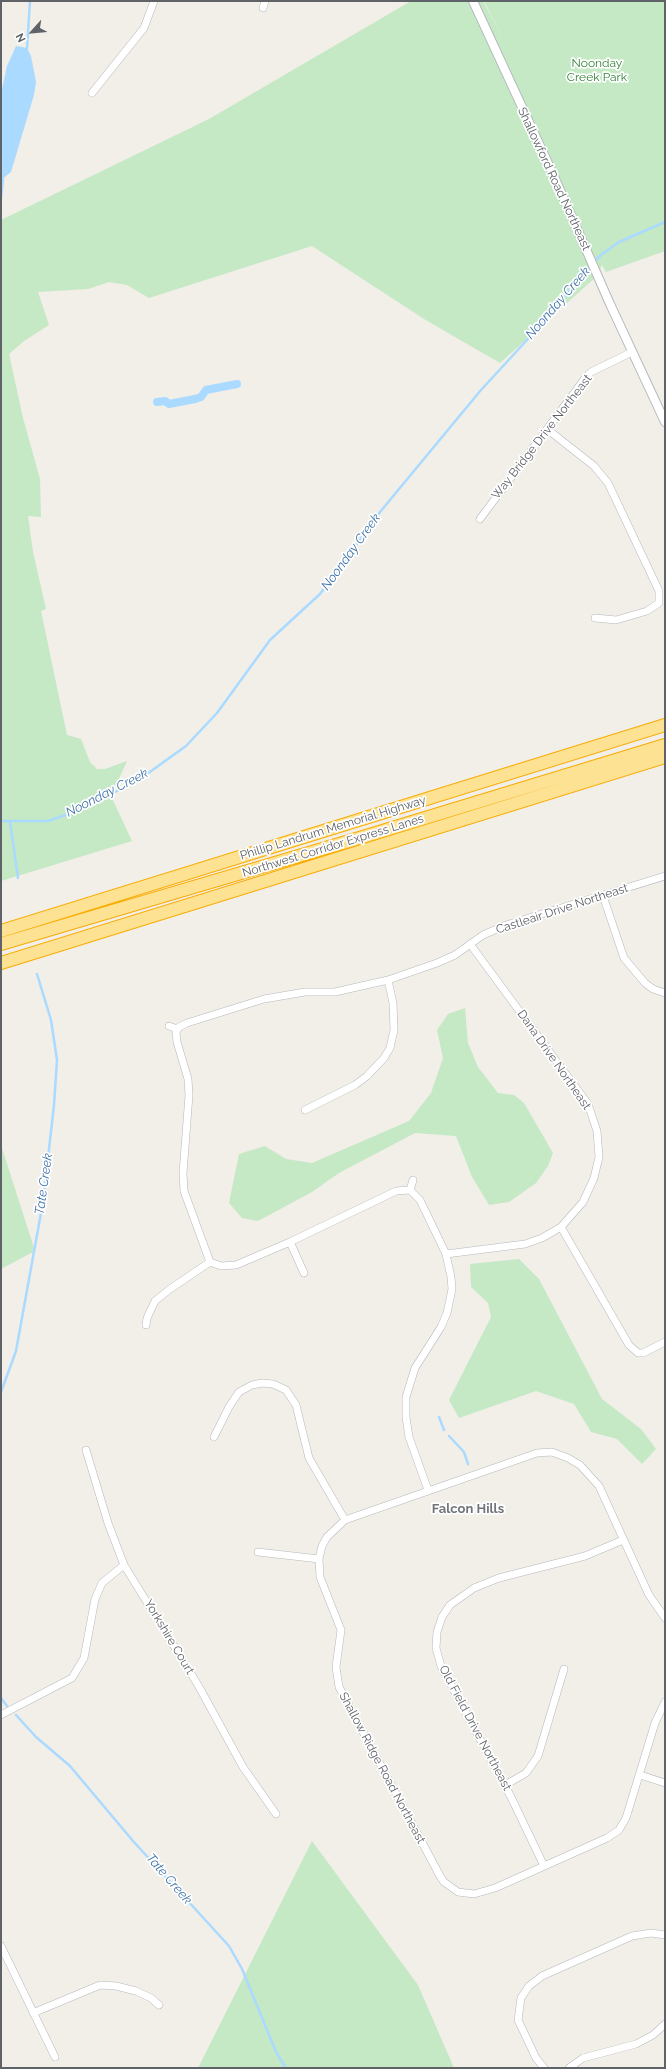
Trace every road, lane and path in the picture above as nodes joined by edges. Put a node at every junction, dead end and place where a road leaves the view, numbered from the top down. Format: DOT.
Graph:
graph roads {
  1 [pos="154,1"];
  2 [pos="473,1"];
  3 [pos="92,94"];
  4 [pos="632,352"];
  5 [pos="665,422"];
  6 [pos="547,429"];
  7 [pos="480,519"];
  8 [pos="662,604"];
  9 [pos="596,618"];
  10 [pos="665,725"];
  11 [pos="665,730"];
  12 [pos="665,744"];
  13 [pos="665,757"];
  14 [pos="560,758"];
  15 [pos="665,876"];
  16 [pos="603,896"];
  17 [pos="1,931"];
  18 [pos="1,944"];
  19 [pos="470,944"];
  20 [pos="1,963"];
  21 [pos="388,980"];
  22 [pos="665,993"];
  23 [pos="169,1026"];
  24 [pos="177,1029"];
  25 [pos="304,1110"];
  26 [pos="413,1180"];
  27 [pos="410,1190"];
  28 [pos="561,1227"];
  29 [pos="290,1242"];
  30 [pos="446,1254"];
  31 [pos="210,1262"];
  32 [pos="304,1273"];
  33 [pos="146,1325"];
  34 [pos="665,1342"];
  35 [pos="214,1438"];
  36 [pos="86,1450"];
  37 [pos="428,1490"];
  38 [pos="345,1520"];
  39 [pos="623,1540"];
  40 [pos="258,1552"];
  41 [pos="319,1559"];
  42 [pos="124,1565"];
  43 [pos="665,1618"];
  44 [pos="564,1669"];
  45 [pos="665,1702"];
  46 [pos="1,1715"];
  47 [pos="640,1775"];
  48 [pos="665,1783"];
  49 [pos="505,1785"];
  50 [pos="276,1814"];
  51 [pos="544,1866"];
  52 [pos="665,1935"];
  53 [pos="1,1946"];
  54 [pos="159,2005"];
  55 [pos="33,2013"];
  56 [pos="665,2024"];
  57 [pos="55,2057"];
  58 [pos="544,2068"];
  59 [pos="569,2068"];
  1 -- 3 [label="street"];
  2 -- 4 [label="street, Shallowford Road Northeast"];
  4 -- 5 [label="street, Shallowford Road Northeast"];
  4 -- 6 [label="street, Way Bridge Drive Northeast"];
  6 -- 7 [label="street, Way Bridge Drive Northeast"];
  6 -- 8 [label="street"];
  8 -- 9 [label="street"];
  10 -- 14 [label="highway, Phillip Landrum Memorial Highway"];
  11 -- 14 [label="highway"];
  12 -- 18 [label="highway, Northwest Corridor Express Lanes"];
  13 -- 20 [label="highway"];
  14 -- 17 [label="highway, Phillip Landrum Memorial Highway"];
  15 -- 16 [label="street, Castleair Drive Northeast"];
  16 -- 19 [label="street, Castleair Drive Northeast"];
  16 -- 22 [label="street"];
  19 -- 21 [label="street, Castleair Drive Northeast"];
  19 -- 28 [label="street, Dana Drive Northeast"];
  21 -- 24 [label="street, Castleair Drive Northeast"];
  21 -- 25 [label="street"];
  23 -- 24 [label="street"];
  24 -- 31 [label="street"];
  26 -- 27 [label="street"];
  27 -- 29 [label="street"];
  27 -- 30 [label="street"];
  28 -- 30 [label="street, Dana Drive Northeast"];
  28 -- 34 [label="street"];
  29 -- 31 [label="street"];
  29 -- 32 [label="street"];
  30 -- 37 [label="street"];
  31 -- 33 [label="street"];
  35 -- 38 [label="street"];
  36 -- 42 [label="street, Yorkshire Court"];
  37 -- 38 [label="street, Shallow Ridge Road Northeast"];
  37 -- 39 [label="street, Shallow Ridge Road Northeast"];
  38 -- 41 [label="street, Shallow Ridge Road Northeast"];
  39 -- 43 [label="street, Shallow Ridge Road Northeast"];
  39 -- 49 [label="street, Old Field Drive Northeast"];
  40 -- 41 [label="street"];
  41 -- 51 [label="street, Shallow Ridge Road Northeast"];
  42 -- 46 [label="street"];
  42 -- 50 [label="street, Yorkshire Court"];
  44 -- 49 [label="street"];
  45 -- 47 [label="street, Shallow Ridge Road Northeast"];
  47 -- 48 [label="street"];
  47 -- 51 [label="street, Shallow Ridge Road Northeast"];
  49 -- 51 [label="street, Old Field Drive Northeast"];
  52 -- 58 [label="street"];
  53 -- 55 [label="street"];
  54 -- 55 [label="street"];
  55 -- 57 [label="street"];
  56 -- 59 [label="street"];
}
